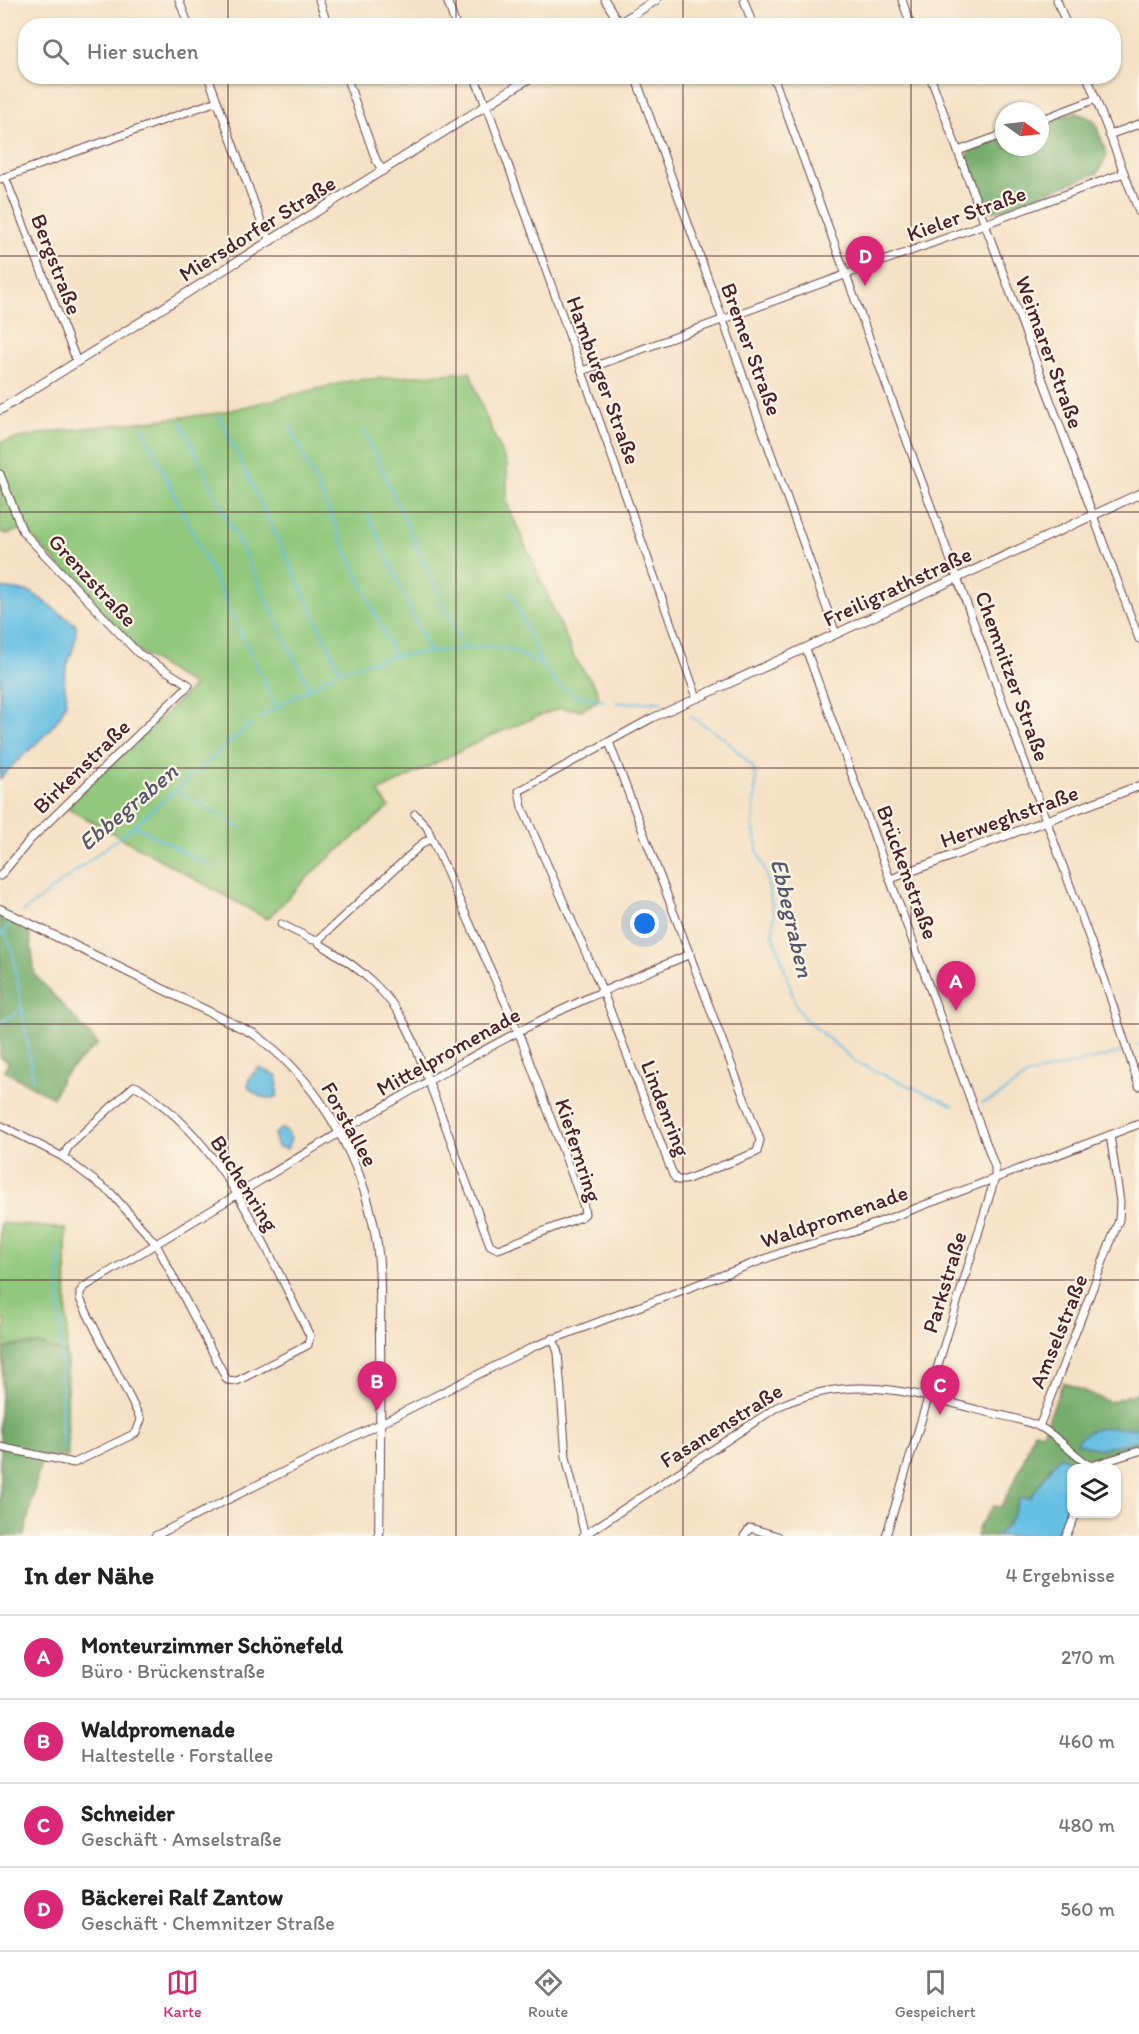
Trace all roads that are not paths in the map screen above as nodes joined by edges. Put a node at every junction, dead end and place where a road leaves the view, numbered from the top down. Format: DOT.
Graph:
graph roads {
  1 [pos="179,0"];
  2 [pos="319,0"];
  3 [pos="447,0"];
  4 [pos="605,0"];
  5 [pos="656,0"];
  6 [pos="744,0"];
  7 [pos="902,0"];
  8 [pos="1057,0"];
  9 [pos="186,18"];
  10 [pos="325,18"];
  11 [pos="453,18"];
  12 [pos="614,18"];
  13 [pos="627,18"];
  14 [pos="750,18"];
  15 [pos="908,18"];
  16 [pos="1064,18"];
  17 [pos="211,84"];
  18 [pos="349,84"];
  19 [pos="477,84"];
  20 [pos="521,84"];
  21 [pos="638,84"];
  22 [pos="775,84"];
  23 [pos="933,84"];
  24 [pos="1089,84"];
  25 [pos="1095,99"];
  26 [pos="217,101"];
  27 [pos="485,107"];
  28 [pos="1049,117"];
  29 [pos="1139,124"];
  30 [pos="1109,135"];
  31 [pos="995,137"];
  32 [pos="958,151"];
  33 [pos="383,171"];
  34 [pos="1124,173"];
  35 [pos="3,178"];
  36 [pos="1139,212"];
  37 [pos="984,225"];
  38 [pos="271,241"];
  39 [pos="846,277"];
  40 [pos="723,321"];
  41 [pos="77,362"];
  42 [pos="582,371"];
  43 [pos="0,410"];
  44 [pos="0,474"];
  45 [pos="1139,494"];
  46 [pos="1092,516"];
  47 [pos="957,577"];
  48 [pos="836,634"];
  49 [pos="1139,639"];
  50 [pos="806,649"];
  51 [pos="189,685"];
  52 [pos="697,698"];
  53 [pos="671,710"];
  54 [pos="609,742"];
  55 [pos="1139,786"];
  56 [pos="415,814"];
  57 [pos="1047,821"];
  58 [pos="432,839"];
  59 [pos="911,872"];
  60 [pos="0,876"];
  61 [pos="891,879"];
  62 [pos="0,909"];
  63 [pos="281,924"];
  64 [pos="318,940"];
  65 [pos="690,954"];
  66 [pos="603,992"];
  67 [pos="518,1031"];
  68 [pos="429,1081"];
  69 [pos="1139,1086"];
  70 [pos="974,1108"];
  71 [pos="1139,1124"];
  72 [pos="0,1125"];
  73 [pos="338,1132"];
  74 [pos="1110,1135"];
  75 [pos="63,1157"];
  76 [pos="995,1178"];
  77 [pos="236,1194"];
  78 [pos="156,1244"];
  79 [pos="553,1338"];
  80 [pos="928,1397"];
  81 [pos="380,1422"];
  82 [pos="1039,1427"];
  83 [pos="0,1447"];
  84 [pos="1139,1451"];
  85 [pos="1086,1464"];
  86 [pos="1100,1464"];
  87 [pos="1074,1518"];
  88 [pos="155,1536"];
  89 [pos="379,1536"];
  90 [pos="584,1536"];
  91 [pos="744,1536"];
  92 [pos="778,1536"];
  93 [pos="886,1536"];
  94 [pos="1066,1536"];
  1 -- 9 [label="street"];
  2 -- 10 [label="street"];
  3 -- 11 [label="street"];
  4 -- 12 [label="street"];
  5 -- 13 [label="street"];
  6 -- 14 [label="street"];
  7 -- 15 [label="street"];
  8 -- 16 [label="street"];
  17 -- 26 [label="street"];
  18 -- 33 [label="street"];
  19 -- 27 [label="street, Hamburger Straße"];
  20 -- 27 [label="street, Miersdorfer Straße"];
  21 -- 40 [label="street, Bremer Straße"];
  22 -- 39 [label="street, Chemnitzer Straße"];
  23 -- 32 [label="street, Weimarer Straße"];
  24 -- 25 [label="street"];
  25 -- 28 [label="street"];
  25 -- 30 [label="street"];
  26 -- 35 [label="street"];
  26 -- 38 [label="street"];
  27 -- 33 [label="street, Miersdorfer Straße"];
  27 -- 42 [label="street, Hamburger Straße"];
  29 -- 30 [label="street"];
  30 -- 34 [label="street"];
  31 -- 32 [label="street"];
  32 -- 37 [label="street, Weimarer Straße"];
  33 -- 38 [label="street, Miersdorfer Straße"];
  34 -- 36 [label="street"];
  34 -- 37 [label="street, Kieler Straße"];
  35 -- 41 [label="street, Bergstraße"];
  37 -- 39 [label="street, Kieler Straße"];
  37 -- 46 [label="street, Weimarer Straße"];
  38 -- 41 [label="street, Miersdorfer Straße"];
  39 -- 40 [label="street, Kieler Straße"];
  39 -- 47 [label="street, Chemnitzer Straße"];
  40 -- 42 [label="street, Kieler Straße"];
  40 -- 48 [label="street, Bremer Straße"];
  41 -- 43 [label="street, Miersdorfer Straße"];
  42 -- 52 [label="street, Hamburger Straße"];
  44 -- 51 [label="street, Grenzstraße"];
  45 -- 46 [label="street, Freiligrathstraße"];
  46 -- 47 [label="street, Freiligrathstraße"];
  46 -- 49 [label="street, Weimarer Straße"];
  47 -- 48 [label="street, Freiligrathstraße"];
  47 -- 57 [label="street, Chemnitzer Straße"];
  48 -- 50 [label="street, Freiligrathstraße"];
  50 -- 52 [label="street, Freiligrathstraße"];
  50 -- 61 [label="street, Brückenstraße"];
  51 -- 60 [label="street, Birkenstraße"];
  52 -- 53 [label="street, Freiligrathstraße"];
  53 -- 54 [label="street, Lindenring"];
  54 -- 65 [label="street, Lindenring"];
  54 -- 66 [label="street, Lindenring"];
  55 -- 57 [label="street, Herweghstraße"];
  56 -- 58 [label="street, Kiefernring"];
  57 -- 59 [label="street, Herweghstraße"];
  57 -- 69 [label="street, Chemnitzer Straße"];
  58 -- 64 [label="street"];
  58 -- 67 [label="street, Kiefernring"];
  59 -- 61 [label="street, Herweghstraße"];
  61 -- 70 [label="street, Brückenstraße"];
  62 -- 73 [label="street, Forstallee"];
  63 -- 64 [label="street, Kiefernring"];
  64 -- 68 [label="street, Kiefernring"];
  65 -- 66 [label="street, Mittelpromenade"];
  65 -- 66 [label="street, Lindenring"];
  66 -- 67 [label="street, Mittelpromenade"];
  67 -- 68 [label="street, Mittelpromenade"];
  67 -- 68 [label="street, Kiefernring"];
  68 -- 73 [label="street, Mittelpromenade"];
  70 -- 76 [label="street, Parkstraße"];
  71 -- 74 [label="street, Waldpromenade"];
  72 -- 75 [label="street"];
  73 -- 77 [label="street, Mittelpromenade"];
  73 -- 81 [label="street, Forstallee"];
  74 -- 76 [label="street, Waldpromenade"];
  74 -- 82 [label="street, Amselstraße"];
  75 -- 77 [label="street, Buchenring"];
  75 -- 78 [label="street, Buchenring"];
  76 -- 79 [label="street, Waldpromenade"];
  76 -- 80 [label="street, Parkstraße"];
  77 -- 78 [label="street, Mittelpromenade"];
  77 -- 78 [label="street, Buchenring"];
  78 -- 83 [label="street, Mittelpromenade"];
  79 -- 81 [label="street, Waldpromenade"];
  79 -- 90 [label="street"];
  80 -- 82 [label="street"];
  80 -- 90 [label="street, Fasanenstraße"];
  80 -- 93 [label="street, Parkstraße"];
  81 -- 88 [label="street, Waldpromenade"];
  81 -- 89 [label="street, Forstallee"];
  82 -- 85 [label="street"];
  84 -- 86 [label="street"];
  87 -- 94 [label="street"];
  91 -- 92 [label="street"];
}
